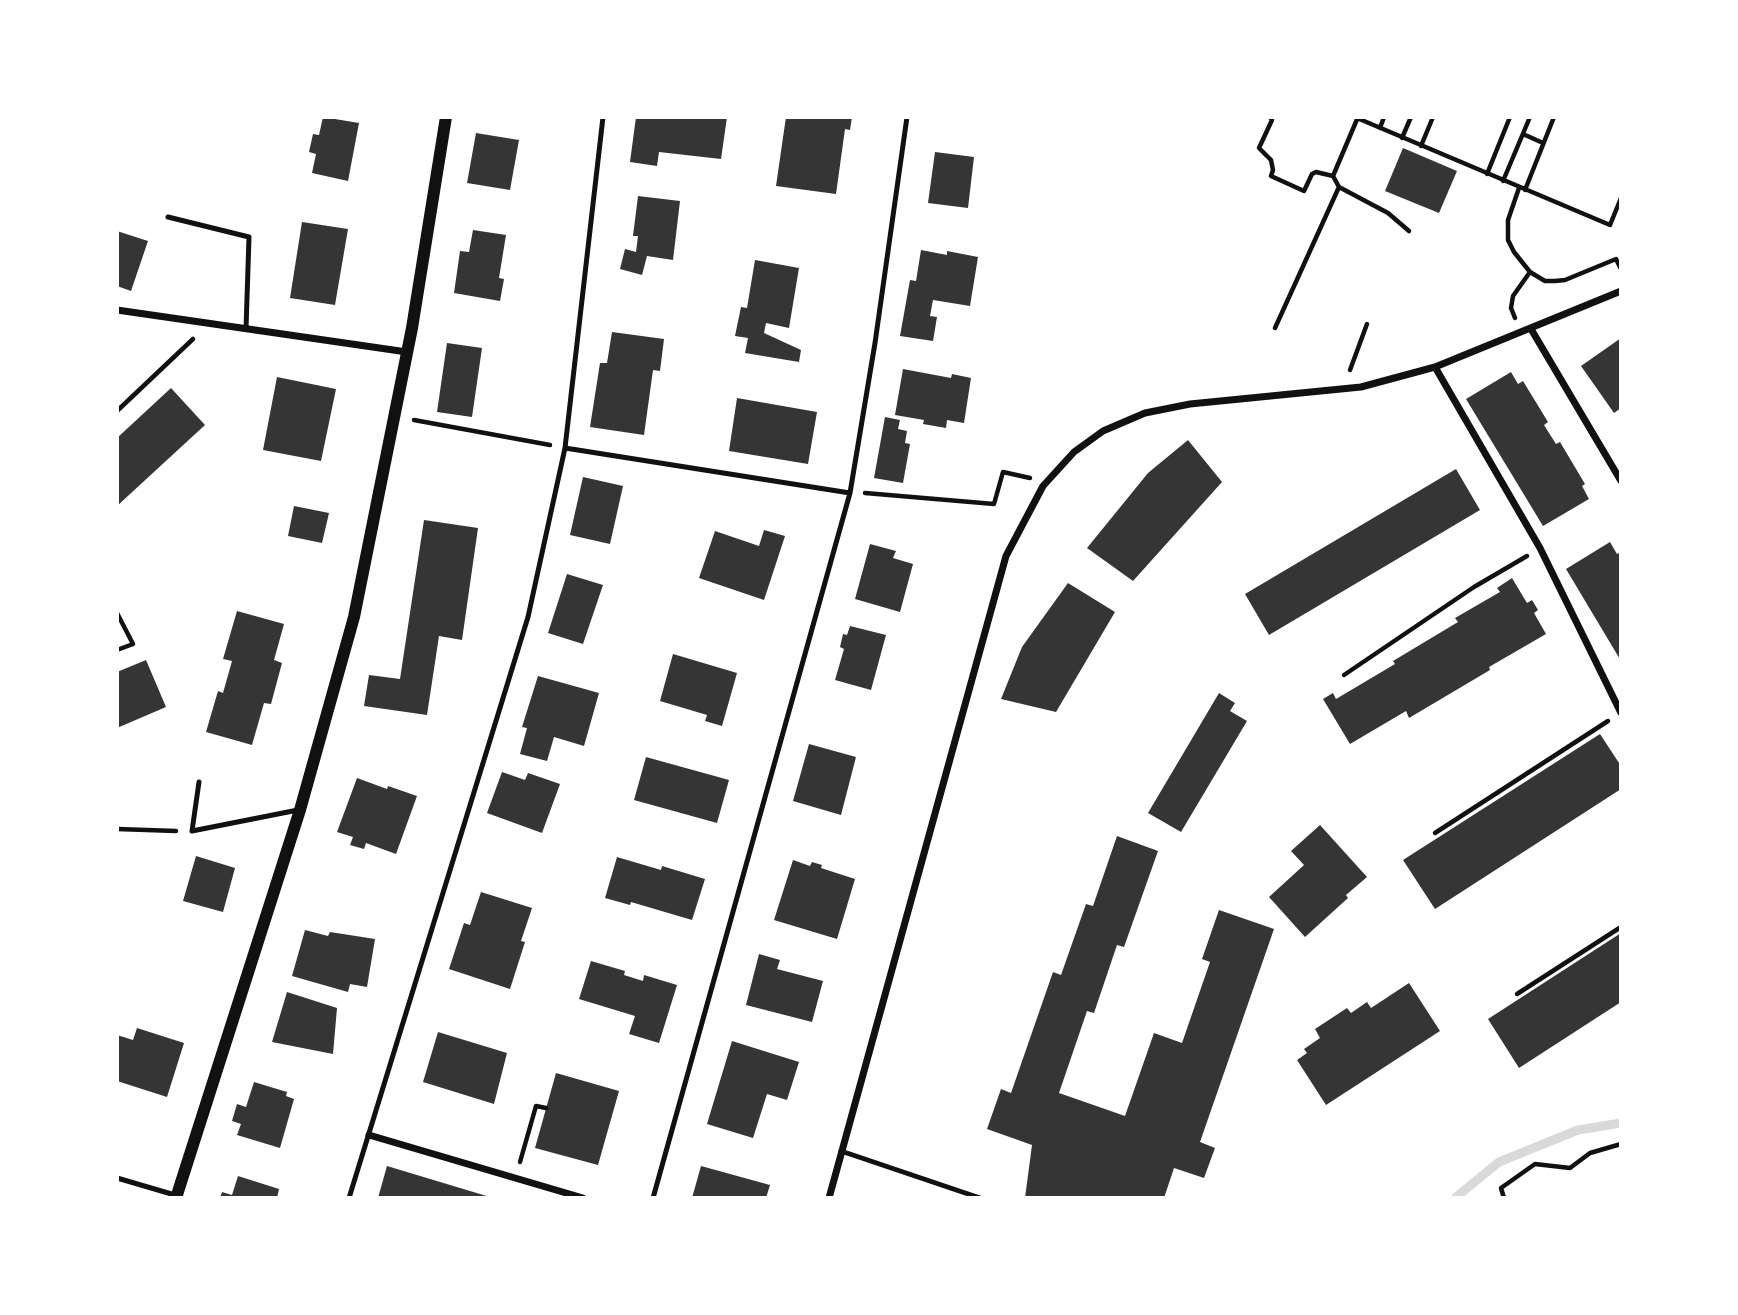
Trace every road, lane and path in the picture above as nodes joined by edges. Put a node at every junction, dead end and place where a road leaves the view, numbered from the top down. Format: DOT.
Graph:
graph roads {
  1 [pos="446,117"];
  2 [pos="603,117"];
  3 [pos="907,117"];
  4 [pos="1270,117"];
  5 [pos="1384,117"];
  6 [pos="1411,117"];
  7 [pos="1433,117"];
  8 [pos="1510,117"];
  9 [pos="1530,117"];
  10 [pos="1554,117"];
  11 [pos="1357,118"];
  12 [pos="1380,128"];
  13 [pos="1522,134"];
  14 [pos="1402,138"];
  15 [pos="1544,143"];
  16 [pos="1421,146"];
  17 [pos="1487,174"];
  18 [pos="1333,176"];
  19 [pos="1503,181"];
  20 [pos="1339,187"];
  21 [pos="1522,189"];
  22 [pos="1621,198"];
  23 [pos="168,216"];
  24 [pos="1409,231"];
  25 [pos="1621,270"];
  26 [pos="1530,272"];
  27 [pos="1621,291"];
  28 [pos="117,310"];
  29 [pos="1516,319"];
  30 [pos="1367,324"];
  31 [pos="1275,328"];
  32 [pos="246,329"];
  33 [pos="1531,329"];
  34 [pos="198,333"];
  35 [pos="407,352"];
  36 [pos="1435,367"];
  37 [pos="1350,371"];
  38 [pos="117,411"];
  39 [pos="411,419"];
  40 [pos="565,448"];
  41 [pos="1030,478"];
  42 [pos="1621,481"];
  43 [pos="850,493"];
  44 [pos="1540,548"];
  45 [pos="117,612"];
  46 [pos="117,650"];
  47 [pos="1344,675"];
  48 [pos="1621,713"];
  49 [pos="199,782"];
  50 [pos="300,810"];
  51 [pos="117,829"];
  52 [pos="192,831"];
  53 [pos="1434,833"];
  54 [pos="1621,927"];
  55 [pos="1517,994"];
  56 [pos="546,1108"];
  57 [pos="369,1135"];
  58 [pos="1621,1144"];
  59 [pos="841,1151"];
  60 [pos="117,1178"];
  61 [pos="515,1178"];
  62 [pos="176,1197"];
  63 [pos="349,1198"];
  64 [pos="583,1198"];
  65 [pos="653,1198"];
  66 [pos="829,1198"];
  67 [pos="980,1198"];
  68 [pos="1504,1198"];
  1 -- 35 [label="street"];
  2 -- 40 [label="lane"];
  3 -- 43 [label="lane"];
  4 -- 18 [label="path"];
  5 -- 12 [label="path"];
  6 -- 14 [label="path"];
  7 -- 16 [label="path"];
  8 -- 17 [label="path"];
  9 -- 13 [label="path"];
  10 -- 15 [label="path"];
  11 -- 12 [label="path"];
  11 -- 18 [label="path"];
  12 -- 14 [label="path"];
  13 -- 15 [label="path"];
  13 -- 19 [label="path"];
  14 -- 16 [label="path"];
  15 -- 21 [label="path"];
  16 -- 17 [label="path"];
  17 -- 19 [label="path"];
  18 -- 20 [label="path"];
  19 -- 21 [label="path"];
  20 -- 24 [label="path"];
  20 -- 31 [label="path"];
  21 -- 22 [label="path"];
  21 -- 26 [label="path"];
  23 -- 32 [label="lane"];
  25 -- 26 [label="path"];
  26 -- 29 [label="path"];
  27 -- 33 [label="street"];
  28 -- 32 [label="street"];
  30 -- 37 [label="path"];
  32 -- 35 [label="street"];
  33 -- 36 [label="street"];
  33 -- 42 [label="street"];
  34 -- 38 [label="path"];
  35 -- 50 [label="street"];
  36 -- 44 [label="street"];
  36 -- 59 [label="street"];
  39 -- 40 [label="path"];
  40 -- 43 [label="lane"];
  40 -- 57 [label="lane"];
  41 -- 43 [label="path"];
  43 -- 65 [label="lane"];
  44 -- 47 [label="path"];
  44 -- 48 [label="street"];
  45 -- 46 [label="path"];
  48 -- 53 [label="path"];
  49 -- 52 [label="lane"];
  50 -- 52 [label="lane"];
  50 -- 62 [label="street"];
  51 -- 52 [label="path"];
  54 -- 55 [label="path"];
  56 -- 61 [label="path"];
  57 -- 61 [label="street"];
  57 -- 63 [label="lane"];
  58 -- 68 [label="path"];
  59 -- 66 [label="street"];
  59 -- 67 [label="lane"];
  60 -- 62 [label="lane"];
  61 -- 64 [label="street"];
}
